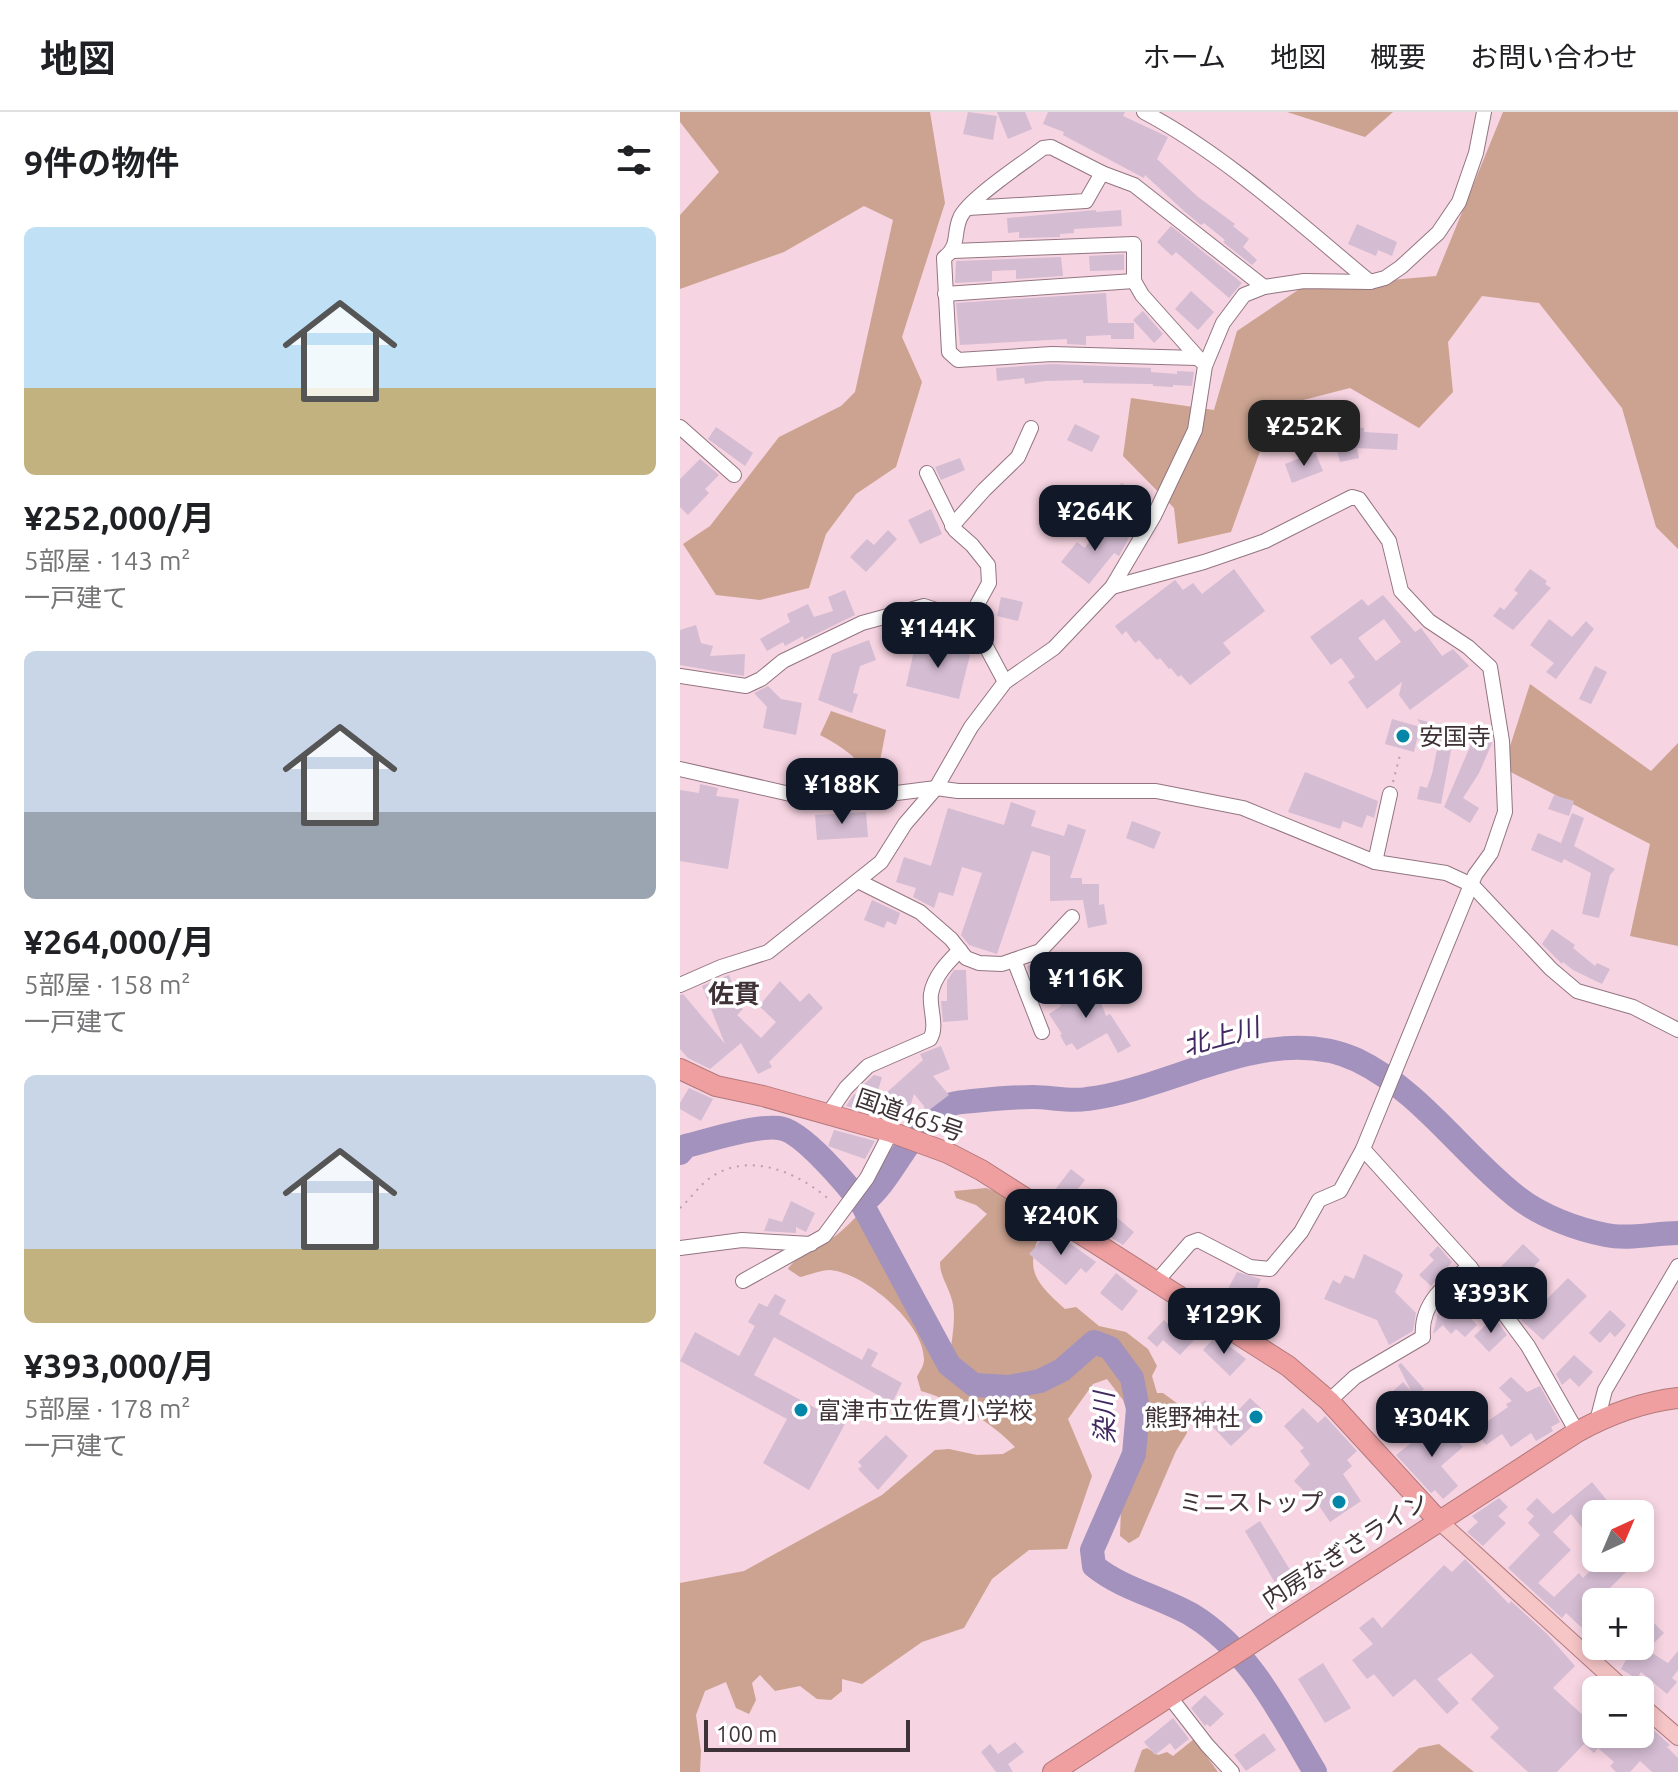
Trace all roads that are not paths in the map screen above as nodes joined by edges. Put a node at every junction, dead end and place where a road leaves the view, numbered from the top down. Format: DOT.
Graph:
graph roads {
  1 [pos="1144,112"];
  2 [pos="1484,112"];
  3 [pos="1102,173"];
  4 [pos="968,208"];
  5 [pos="953,251"];
  6 [pos="1134,281"];
  7 [pos="1370,282"];
  8 [pos="1264,287"];
  9 [pos="945,294"];
  10 [pos="1201,362"];
  11 [pos="680,427"];
  12 [pos="1031,428"];
  13 [pos="927,473"];
  14 [pos="734,475"];
  15 [pos="952,526"];
  16 [pos="1112,587"];
  17 [pos="966,625"];
  18 [pos="680,676"];
  19 [pos="1005,682"];
  20 [pos="680,769"];
  21 [pos="936,788"];
  22 [pos="1390,794"];
  23 [pos="1375,862"];
  24 [pos="860,882"];
  25 [pos="1472,885"];
  26 [pos="1072,917"];
  27 [pos="960,950"];
  28 [pos="1014,960"];
  29 [pos="680,985"];
  30 [pos="1678,1030"];
  31 [pos="1042,1032"];
  32 [pos="680,1069"];
  33 [pos="828,1114"];
  34 [pos="896,1134"];
  35 [pos="1363,1149"];
  36 [pos="811,1244"];
  37 [pos="680,1248"];
  38 [pos="1470,1267"];
  39 [pos="1678,1267"];
  40 [pos="743,1281"];
  41 [pos="1157,1281"];
  42 [pos="1678,1398"];
  43 [pos="1329,1401"];
  44 [pos="1597,1421"];
  45 [pos="1577,1432"];
  46 [pos="1438,1520"];
  47 [pos="1610,1676"];
  48 [pos="1169,1696"];
  49 [pos="1654,1716"];
  50 [pos="1678,1737"];
  51 [pos="1065,1769"];
  52 [pos="1232,1772"];
  1 -- 7 [label="street"];
  2 -- 7 [label="street"];
  3 -- 4 [label="street"];
  3 -- 4 [label="street"];
  3 -- 8 [label="street"];
  4 -- 5 [label="street"];
  5 -- 6 [label="street"];
  5 -- 9 [label="street"];
  6 -- 9 [label="street"];
  6 -- 10 [label="street"];
  7 -- 8 [label="street"];
  8 -- 10 [label="street"];
  9 -- 10 [label="street"];
  10 -- 16 [label="street"];
  11 -- 14 [label="street"];
  12 -- 15 [label="street"];
  13 -- 15 [label="street"];
  15 -- 17 [label="street"];
  16 -- 19 [label="street"];
  16 -- 25 [label="street"];
  17 -- 18 [label="street"];
  17 -- 19 [label="street"];
  19 -- 21 [label="street"];
  20 -- 21 [label="street"];
  21 -- 23 [label="street"];
  21 -- 24 [label="street"];
  22 -- 23 [label="street"];
  23 -- 25 [label="street"];
  24 -- 27 [label="street"];
  24 -- 29 [label="street"];
  25 -- 30 [label="street"];
  25 -- 35 [label="street"];
  26 -- 28 [label="street"];
  27 -- 28 [label="street"];
  27 -- 33 [label="street"];
  28 -- 31 [label="street"];
  32 -- 33 [label="highway, 国道465号"];
  33 -- 34 [label="highway, 国道465号"];
  34 -- 36 [label="street"];
  34 -- 41 [label="highway, 国道465号"];
  35 -- 38 [label="street"];
  35 -- 41 [label="street"];
  36 -- 37 [label="street"];
  36 -- 40 [label="street"];
  38 -- 43 [label="street"];
  38 -- 45 [label="street"];
  39 -- 44 [label="street"];
  41 -- 43 [label="highway, 国道465号"];
  42 -- 44 [label="highway, 内房なぎさライン"];
  43 -- 46 [label="highway, 国道465号"];
  44 -- 45 [label="highway, 内房なぎさライン"];
  45 -- 46 [label="highway, 内房なぎさライン"];
  46 -- 47 [label="main road"];
  46 -- 48 [label="highway, 内房なぎさライン"];
  48 -- 51 [label="highway, 内房なぎさライン"];
  48 -- 52 [label="street"];
  49 -- 50 [label="main road"];
}
